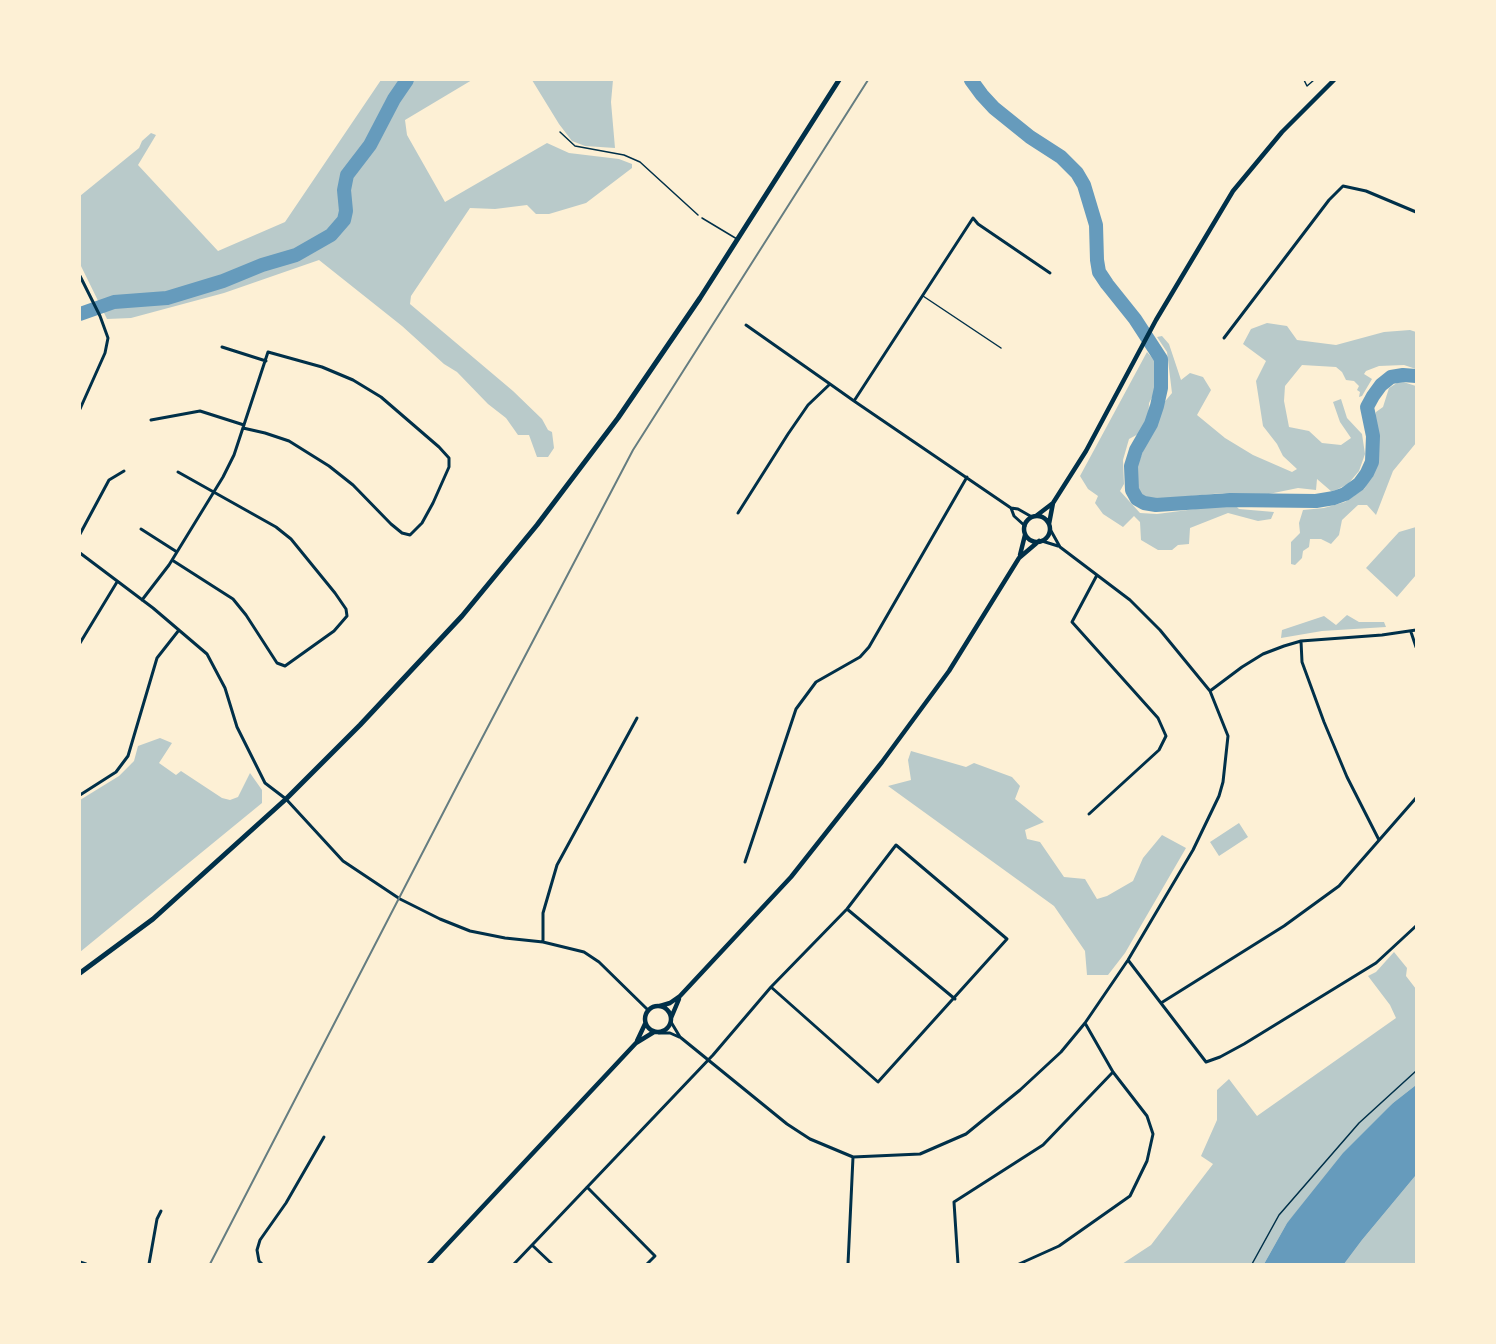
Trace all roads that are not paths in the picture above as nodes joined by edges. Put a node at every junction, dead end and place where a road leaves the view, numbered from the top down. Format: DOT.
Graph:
graph roads {
  1 [pos="839,80"];
  2 [pos="1334,80"];
  3 [pos="1416,212"];
  4 [pos="702,218"];
  5 [pos="738,239"];
  6 [pos="1050,273"];
  7 [pos="80,276"];
  8 [pos="923,296"];
  9 [pos="746,325"];
  10 [pos="1224,338"];
  11 [pos="222,347"];
  12 [pos="1001,348"];
  13 [pos="266,361"];
  14 [pos="830,384"];
  15 [pos="854,401"];
  16 [pos="80,409"];
  17 [pos="151,420"];
  18 [pos="243,427"];
  19 [pos="124,471"];
  20 [pos="178,472"];
  21 [pos="967,477"];
  22 [pos="214,492"];
  23 [pos="1053,503"];
  24 [pos="1011,508"];
  25 [pos="738,513"];
  26 [pos="1034,517"];
  27 [pos="1025,526"];
  28 [pos="1049,527"];
  29 [pos="141,529"];
  30 [pos="80,534"];
  31 [pos="1025,534"];
  32 [pos="1041,541"];
  33 [pos="1060,547"];
  34 [pos="177,552"];
  35 [pos="80,553"];
  36 [pos="1019,558"];
  37 [pos="172,560"];
  38 [pos="1097,575"];
  39 [pos="117,582"];
  40 [pos="142,600"];
  41 [pos="179,630"];
  42 [pos="1416,630"];
  43 [pos="1411,632"];
  44 [pos="1301,641"];
  45 [pos="80,643"];
  46 [pos="1416,647"];
  47 [pos="1210,691"];
  48 [pos="637,718"];
  49 [pos="80,795"];
  50 [pos="1416,798"];
  51 [pos="286,800"];
  52 [pos="1089,814"];
  53 [pos="1379,840"];
  54 [pos="745,862"];
  55 [pos="847,909"];
  56 [pos="1416,926"];
  57 [pos="543,942"];
  58 [pos="1128,960"];
  59 [pos="80,973"];
  60 [pos="771,987"];
  61 [pos="680,996"];
  62 [pos="955,999"];
  63 [pos="1161,1003"];
  64 [pos="660,1006"];
  65 [pos="648,1010"];
  66 [pos="671,1020"];
  67 [pos="645,1023"];
  68 [pos="1085,1023"];
  69 [pos="656,1032"];
  70 [pos="680,1037"];
  71 [pos="636,1043"];
  72 [pos="708,1060"];
  73 [pos="1113,1072"];
  74 [pos="324,1137"];
  75 [pos="853,1157"];
  76 [pos="587,1187"];
  77 [pos="161,1211"];
  78 [pos="532,1245"];
  79 [pos="80,1262"];
  80 [pos="86,1264"];
  81 [pos="149,1264"];
  82 [pos="262,1264"];
  83 [pos="429,1264"];
  84 [pos="514,1264"];
  85 [pos="552,1264"];
  86 [pos="647,1264"];
  87 [pos="848,1264"];
  88 [pos="958,1264"];
  89 [pos="1019,1264"];
  1 -- 5 [label="main road"];
  2 -- 23 [label="main road"];
  3 -- 10 [label="street"];
  4 -- 5 [label="lane"];
  5 -- 51 [label="main road"];
  6 -- 8 [label="street"];
  7 -- 16 [label="street"];
  8 -- 12 [label="lane"];
  8 -- 15 [label="street"];
  9 -- 14 [label="street"];
  11 -- 13 [label="street"];
  13 -- 18 [label="street"];
  13 -- 18 [label="street"];
  14 -- 15 [label="street"];
  14 -- 25 [label="street"];
  15 -- 21 [label="street"];
  17 -- 18 [label="street"];
  18 -- 22 [label="street"];
  19 -- 30 [label="street"];
  20 -- 22 [label="street"];
  21 -- 24 [label="street"];
  21 -- 54 [label="street"];
  22 -- 34 [label="street"];
  22 -- 37 [label="street"];
  23 -- 26 [label="main road"];
  23 -- 28 [label="main road"];
  24 -- 26 [label="street"];
  24 -- 27 [label="street"];
  26 -- 27 [label="main road"];
  26 -- 28 [label="main road"];
  27 -- 31 [label="main road"];
  28 -- 32 [label="main road"];
  28 -- 33 [label="street"];
  29 -- 34 [label="street"];
  31 -- 32 [label="main road"];
  31 -- 36 [label="main road"];
  32 -- 33 [label="street"];
  32 -- 36 [label="main road"];
  33 -- 38 [label="street"];
  34 -- 37 [label="street"];
  35 -- 39 [label="street"];
  36 -- 61 [label="main road"];
  37 -- 40 [label="street"];
  38 -- 47 [label="street"];
  38 -- 52 [label="street"];
  39 -- 40 [label="street"];
  39 -- 45 [label="street"];
  40 -- 41 [label="street"];
  41 -- 49 [label="street"];
  41 -- 51 [label="street"];
  42 -- 43 [label="street"];
  43 -- 44 [label="street"];
  43 -- 46 [label="street"];
  44 -- 47 [label="street"];
  44 -- 53 [label="street"];
  47 -- 58 [label="street"];
  48 -- 57 [label="street"];
  50 -- 53 [label="street"];
  51 -- 57 [label="street"];
  51 -- 59 [label="main road"];
  53 -- 63 [label="street"];
  55 -- 60 [label="street"];
  55 -- 62 [label="street"];
  55 -- 62 [label="street"];
  56 -- 63 [label="street"];
  57 -- 65 [label="street"];
  58 -- 63 [label="street"];
  58 -- 68 [label="street"];
  60 -- 62 [label="street"];
  60 -- 72 [label="street"];
  61 -- 64 [label="main road"];
  61 -- 66 [label="main road"];
  64 -- 65 [label="main road"];
  64 -- 66 [label="main road"];
  65 -- 67 [label="main road"];
  66 -- 69 [label="main road"];
  66 -- 70 [label="street"];
  67 -- 69 [label="main road"];
  67 -- 71 [label="main road"];
  68 -- 73 [label="street"];
  68 -- 75 [label="street"];
  69 -- 70 [label="street"];
  69 -- 71 [label="main road"];
  70 -- 72 [label="street"];
  71 -- 83 [label="main road"];
  72 -- 75 [label="street"];
  72 -- 76 [label="street"];
  73 -- 88 [label="street"];
  73 -- 89 [label="street"];
  74 -- 82 [label="street"];
  75 -- 87 [label="street"];
  76 -- 78 [label="street"];
  76 -- 86 [label="street"];
  77 -- 81 [label="street"];
  78 -- 84 [label="street"];
  78 -- 85 [label="street"];
  79 -- 80 [label="street"];
}
